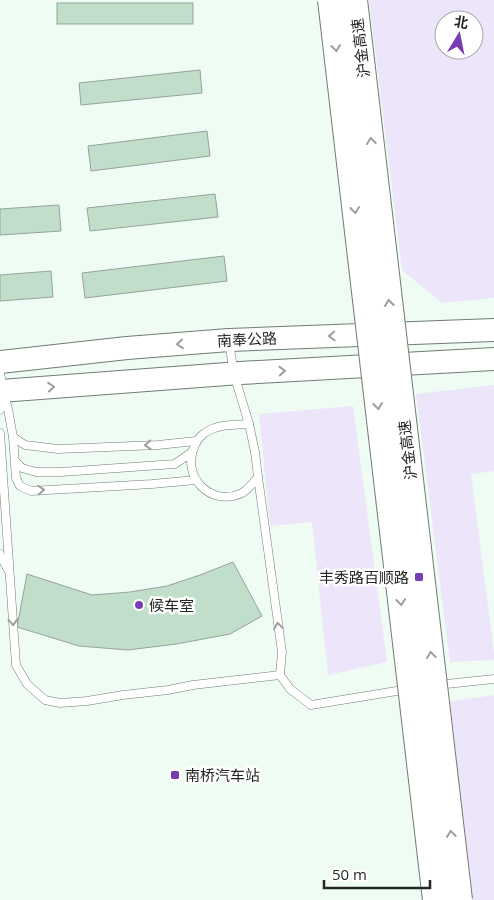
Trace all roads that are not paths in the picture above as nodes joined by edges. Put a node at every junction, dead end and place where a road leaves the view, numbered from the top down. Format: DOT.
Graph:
graph roads {
  1 [pos="331,0"];
  2 [pos="354,0"];
  3 [pos="494,330"];
  4 [pos="229,340"];
  5 [pos="494,359"];
  6 [pos="0,362"];
  7 [pos="234,374"];
  8 [pos="1,391"];
  9 [pos="249,424"];
  10 [pos="0,433"];
  11 [pos="13,437"];
  12 [pos="196,442"];
  13 [pos="192,452"];
  14 [pos="14,461"];
  15 [pos="258,477"];
  16 [pos="196,480"];
  17 [pos="0,554"];
  18 [pos="10,573"];
  19 [pos="280,675"];
  20 [pos="494,679"];
  21 [pos="430,686"];
  22 [pos="421,687"];
  23 [pos="436,900"];
  24 [pos="459,900"];
  1 -- 23 [label="highway, 沪金高速, one-way, bridge"];
  24 -- 2 [label="highway, 沪金高速, one-way, bridge"];
  3 -- 4 [label="main road, 南奉公路, one-way"];
  4 -- 6 [label="main road, 南奉公路, one-way"];
  4 -- 7 [label="lane"];
  7 -- 5 [label="main road, one-way"];
  8 -- 7 [label="main road, one-way"];
  7 -- 9 [label="lane"];
  8 -- 11 [label="lane"];
  9 -- 12 [label="lane"];
  9 -- 15 [label="lane"];
  10 -- 18 [label="lane"];
  12 -- 11 [label="lane, one-way"];
  11 -- 14 [label="lane"];
  12 -- 13 [label="lane"];
  13 -- 14 [label="lane"];
  13 -- 16 [label="lane"];
  14 -- 16 [label="lane, one-way"];
  15 -- 16 [label="lane"];
  19 -- 15 [label="lane, one-way"];
  17 -- 18 [label="lane"];
  18 -- 19 [label="lane, one-way"];
  19 -- 22 [label="lane"];
  20 -- 21 [label="lane"];
}
